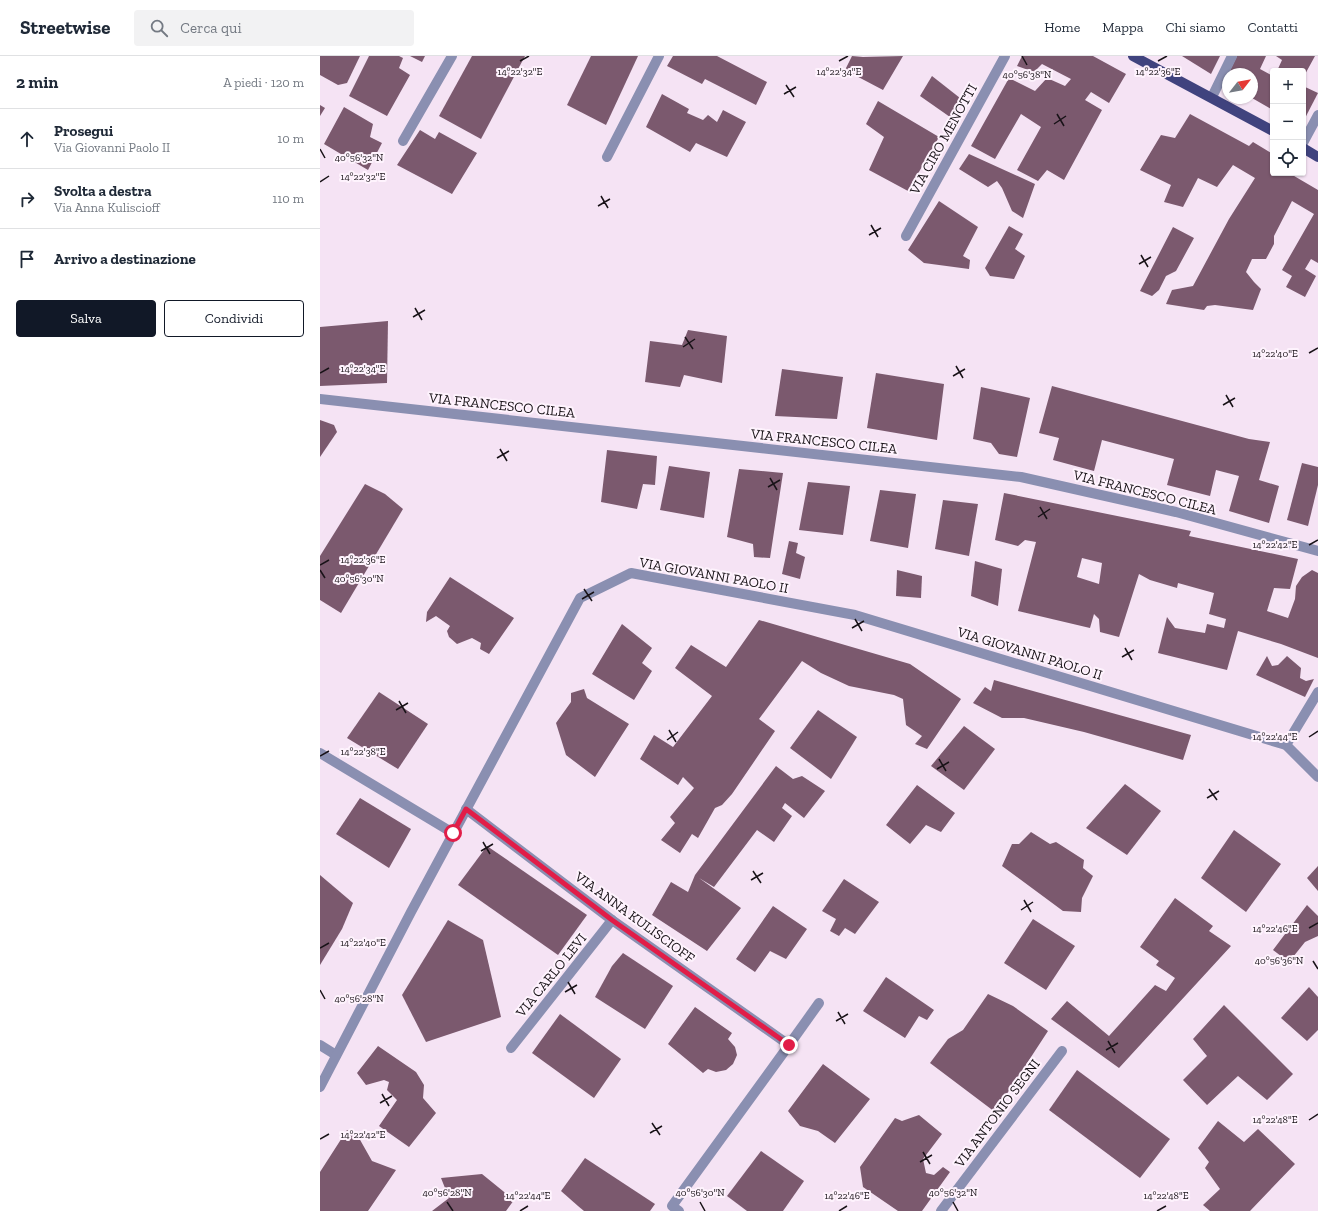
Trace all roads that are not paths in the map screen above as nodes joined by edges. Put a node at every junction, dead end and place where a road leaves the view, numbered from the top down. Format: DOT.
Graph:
graph roads {
  1 [pos="452,56"];
  2 [pos="659,56"];
  3 [pos="1005,56"];
  4 [pos="1133,56"];
  5 [pos="1232,56"];
  6 [pos="1212,97"];
  7 [pos="1318,114"];
  8 [pos="1270,129"];
  9 [pos="1305,140"];
  10 [pos="403,141"];
  11 [pos="1306,150"];
  12 [pos="607,157"];
  13 [pos="1318,157"];
  14 [pos="906,236"];
  15 [pos="320,399"];
  16 [pos="1318,552"];
  17 [pos="1318,692"];
  18 [pos="1286,744"];
  19 [pos="320,753"];
  20 [pos="1318,777"];
  21 [pos="466,809"];
  22 [pos="453,833"];
  23 [pos="612,920"];
  24 [pos="819,1003"];
  25 [pos="320,1045"];
  26 [pos="789,1045"];
  27 [pos="510,1048"];
  28 [pos="1062,1051"];
  29 [pos="336,1055"];
  30 [pos="320,1087"];
  31 [pos="673,1209"];
  32 [pos="941,1211"];
  1 -- 10 [label="street"];
  2 -- 12 [label="street"];
  3 -- 14 [label="street, VIA CIRO MENOTTI"];
  4 -- 6 [label="main road"];
  5 -- 6 [label="street"];
  6 -- 8 [label="main road"];
  7 -- 9 [label="street"];
  11 -- 13 [label="main road"];
  15 -- 16 [label="street, VIA FRANCESCO CILEA"];
  17 -- 18 [label="street"];
  18 -- 20 [label="street"];
  18 -- 21 [label="street, VIA GIOVANNI PAOLO II"];
  19 -- 22 [label="street"];
  21 -- 22 [label="street, VIA GIOVANNI PAOLO II"];
  21 -- 23 [label="street, VIA ANNA KULISCIOFF"];
  22 -- 29 [label="street, VIA GIOVANNI PAOLO II"];
  23 -- 26 [label="street, VIA ANNA KULISCIOFF"];
  23 -- 27 [label="street, VIA CARLO LEVI"];
  24 -- 26 [label="street"];
  25 -- 29 [label="street"];
  26 -- 31 [label="street"];
  28 -- 32 [label="street, VIA ANTONIO SEGNI"];
  29 -- 30 [label="street, VIA GIOVANNI PAOLO II"];
}
